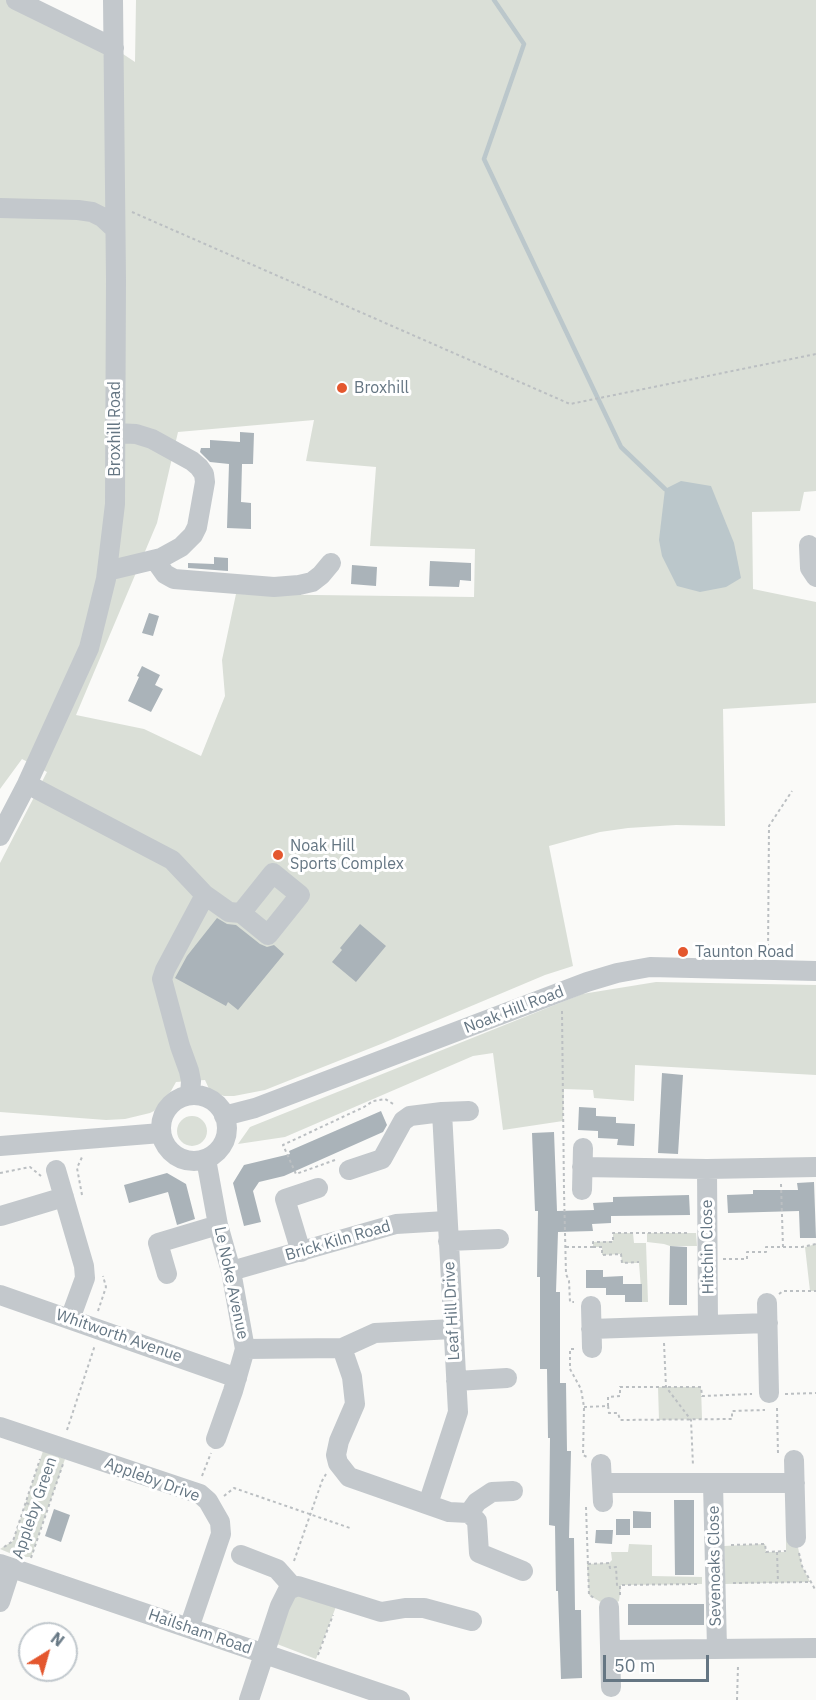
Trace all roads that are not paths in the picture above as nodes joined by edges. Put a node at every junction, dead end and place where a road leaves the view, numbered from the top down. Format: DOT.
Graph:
graph roads {
  1 [pos="15,0"];
  2 [pos="113,0"];
  3 [pos="114,48"];
  4 [pos="0,208"];
  5 [pos="116,229"];
  6 [pos="115,433"];
  7 [pos="809,545"];
  8 [pos="155,560"];
  9 [pos="331,564"];
  10 [pos="107,571"];
  11 [pos="816,577"];
  12 [pos="27,784"];
  13 [pos="0,836"];
  14 [pos="205,895"];
  15 [pos="240,913"];
  16 [pos="816,970"];
  17 [pos="190,1095"];
  18 [pos="469,1111"];
  19 [pos="442,1112"];
  20 [pos="225,1116"];
  21 [pos="161,1133"];
  22 [pos="4,1149"];
  23 [pos="206,1159"];
  24 [pos="345,1164"];
  25 [pos="816,1167"];
  26 [pos="707,1169"];
  27 [pos="57,1173"];
  28 [pos="318,1188"];
  29 [pos="573,1190"];
  30 [pos="64,1197"];
  31 [pos="1,1216"];
  32 [pos="446,1221"];
  33 [pos="218,1225"];
  34 [pos="499,1239"];
  35 [pos="448,1241"];
  36 [pos="301,1252"];
  37 [pos="231,1271"];
  38 [pos="167,1274"];
  39 [pos="0,1295"];
  40 [pos="767,1303"];
  41 [pos="591,1306"];
  42 [pos="70,1319"];
  43 [pos="768,1323"];
  44 [pos="708,1324"];
  45 [pos="453,1329"];
  46 [pos="342,1348"];
  47 [pos="245,1349"];
  48 [pos="237,1378"];
  49 [pos="507,1378"];
  50 [pos="456,1381"];
  51 [pos="770,1399"];
  52 [pos="0,1427"];
  53 [pos="216,1439"];
  54 [pos="794,1460"];
  55 [pos="602,1483"];
  56 [pos="795,1483"];
  57 [pos="714,1484"];
  58 [pos="513,1491"];
  59 [pos="428,1504"];
  60 [pos="469,1513"];
  61 [pos="796,1538"];
  62 [pos="241,1555"];
  63 [pos="12,1569"];
  64 [pos="523,1571"];
  65 [pos="293,1587"];
  66 [pos="0,1602"];
  67 [pos="609,1607"];
  68 [pos="472,1621"];
  69 [pos="189,1628"];
  70 [pos="717,1648"];
  71 [pos="816,1648"];
  72 [pos="611,1650"];
  73 [pos="263,1653"];
  74 [pos="611,1687"];
  75 [pos="249,1700"];
  76 [pos="400,1700"];
  1 -- 3 [label="street"];
  2 -- 3 [label="street, Broxhill Road"];
  3 -- 5 [label="street, Broxhill Road"];
  4 -- 5 [label="street"];
  5 -- 6 [label="street, Broxhill Road"];
  6 -- 8 [label="street"];
  6 -- 10 [label="street, Broxhill Road"];
  7 -- 11 [label="street"];
  8 -- 9 [label="street"];
  8 -- 10 [label="street"];
  10 -- 12 [label="street, Broxhill Road"];
  12 -- 13 [label="street, Broxhill Road"];
  12 -- 14 [label="street"];
  14 -- 15 [label="street"];
  14 -- 17 [label="street"];
  16 -- 20 [label="street, Noak Hill Road"];
  17 -- 20 [label="street"];
  17 -- 21 [label="street"];
  18 -- 19 [label="street"];
  19 -- 24 [label="street"];
  19 -- 32 [label="street, Leaf Hill Drive"];
  20 -- 23 [label="street"];
  21 -- 22 [label="street"];
  21 -- 23 [label="street"];
  23 -- 33 [label="street, Le Noke Avenue"];
  25 -- 26 [label="street"];
  26 -- 29 [label="street"];
  26 -- 44 [label="street, Hitchin Close"];
  27 -- 30 [label="street"];
  28 -- 36 [label="street"];
  30 -- 31 [label="street"];
  30 -- 42 [label="street"];
  32 -- 35 [label="street, Leaf Hill Drive"];
  32 -- 36 [label="street, Brick Kiln Road"];
  33 -- 37 [label="street, Le Noke Avenue"];
  33 -- 38 [label="street"];
  34 -- 35 [label="street, Leaf Hill Drive"];
  35 -- 45 [label="street, Leaf Hill Drive"];
  36 -- 37 [label="street, Brick Kiln Road"];
  37 -- 47 [label="street, Le Noke Avenue"];
  39 -- 42 [label="street, Whitworth Avenue"];
  40 -- 43 [label="street"];
  41 -- 44 [label="street"];
  42 -- 48 [label="street, Whitworth Avenue"];
  43 -- 44 [label="street"];
  43 -- 51 [label="street"];
  45 -- 46 [label="street"];
  45 -- 50 [label="street, Leaf Hill Drive"];
  46 -- 47 [label="street"];
  46 -- 59 [label="street"];
  47 -- 48 [label="street, Le Noke Avenue"];
  48 -- 53 [label="street, Le Noke Avenue"];
  49 -- 50 [label="street, Leaf Hill Drive"];
  50 -- 59 [label="street, Leaf Hill Drive"];
  52 -- 69 [label="street, Appleby Drive"];
  54 -- 56 [label="street"];
  55 -- 57 [label="street, Sevenoaks Close"];
  56 -- 57 [label="street, Sevenoaks Close"];
  56 -- 61 [label="street"];
  57 -- 70 [label="street, Sevenoaks Close"];
  58 -- 60 [label="street"];
  59 -- 60 [label="street"];
  60 -- 64 [label="street"];
  62 -- 65 [label="street"];
  63 -- 66 [label="street"];
  63 -- 69 [label="street, Hailsham Road"];
  65 -- 68 [label="street"];
  65 -- 73 [label="street"];
  67 -- 72 [label="street"];
  69 -- 73 [label="street, Hailsham Road"];
  70 -- 71 [label="street, Sevenoaks Close"];
  70 -- 72 [label="street, Sevenoaks Close"];
  72 -- 74 [label="street"];
  73 -- 75 [label="street"];
  73 -- 76 [label="street, Hailsham Road"];
}
